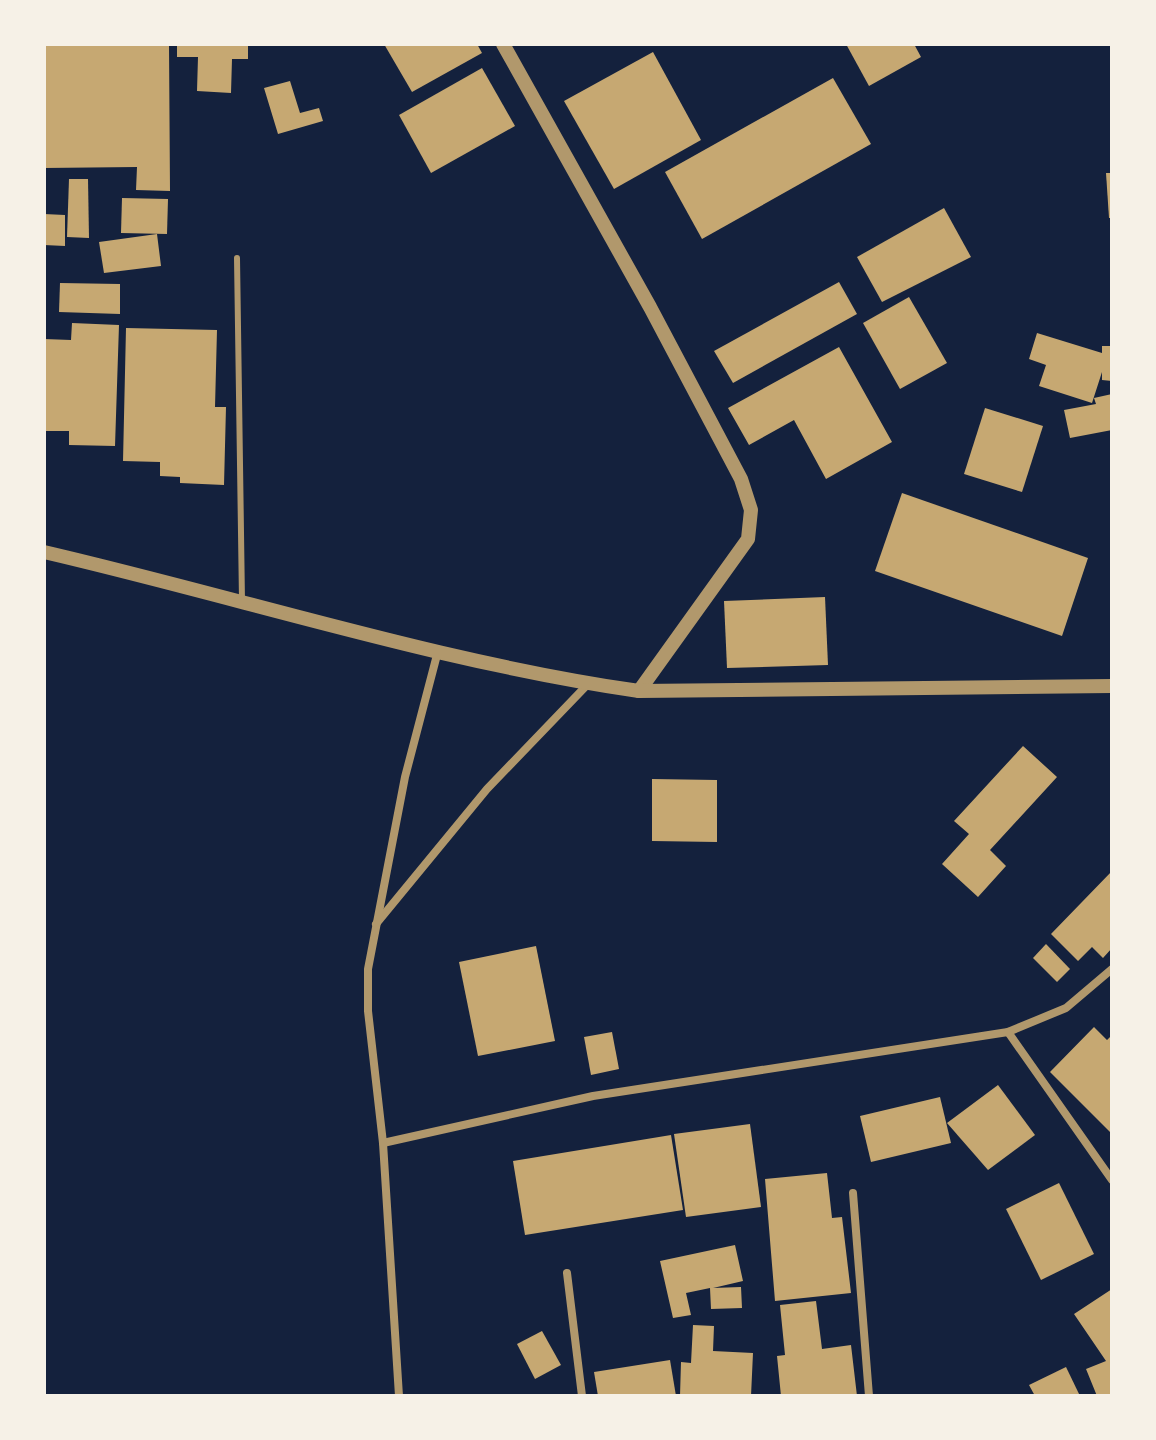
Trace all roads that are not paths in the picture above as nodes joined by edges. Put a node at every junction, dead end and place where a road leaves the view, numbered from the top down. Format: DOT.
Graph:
graph roads {
  1 [pos="503,44"];
  2 [pos="237,258"];
  3 [pos="44,552"];
  4 [pos="242,601"];
  5 [pos="438,651"];
  6 [pos="588,684"];
  7 [pos="1112,686"];
  8 [pos="639,691"];
  9 [pos="376,925"];
  10 [pos="1112,969"];
  11 [pos="1008,1032"];
  12 [pos="383,1143"];
  13 [pos="1112,1180"];
  14 [pos="853,1193"];
  15 [pos="567,1273"];
  16 [pos="399,1396"];
  17 [pos="582,1396"];
  18 [pos="869,1396"];
  1 -- 8 [label="street"];
  2 -- 4 [label="lane"];
  3 -- 4 [label="street"];
  4 -- 5 [label="street"];
  5 -- 6 [label="street"];
  5 -- 9 [label="street"];
  6 -- 8 [label="street"];
  6 -- 9 [label="street"];
  7 -- 8 [label="street"];
  9 -- 12 [label="street"];
  10 -- 11 [label="street"];
  11 -- 12 [label="street"];
  11 -- 13 [label="street"];
  12 -- 16 [label="street"];
  14 -- 18 [label="street"];
  15 -- 17 [label="street"];
}
